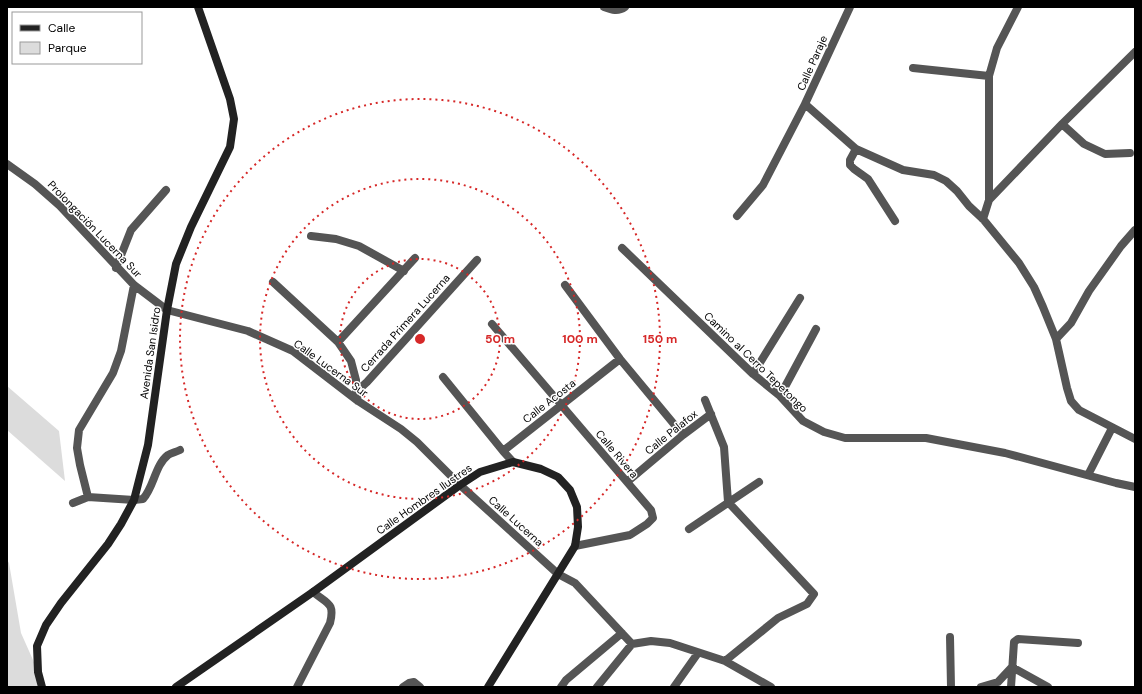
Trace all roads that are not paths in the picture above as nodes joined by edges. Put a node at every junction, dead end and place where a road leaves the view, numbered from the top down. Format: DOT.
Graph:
graph roads {
  1 [pos="198,7"];
  2 [pos="604,7"];
  3 [pos="625,7"];
  4 [pos="850,7"];
  5 [pos="1018,7"];
  6 [pos="1135,52"];
  7 [pos="913,68"];
  8 [pos="989,76"];
  9 [pos="805,104"];
  10 [pos="1062,124"];
  11 [pos="856,149"];
  12 [pos="1130,154"];
  13 [pos="7,164"];
  14 [pos="166,190"];
  15 [pos="989,200"];
  16 [pos="737,216"];
  17 [pos="983,219"];
  18 [pos="895,221"];
  19 [pos="1135,230"];
  20 [pos="311,236"];
  21 [pos="622,248"];
  22 [pos="415,258"];
  23 [pos="477,260"];
  24 [pos="116,268"];
  25 [pos="404,271"];
  26 [pos="273,282"];
  27 [pos="134,285"];
  28 [pos="565,285"];
  29 [pos="800,298"];
  30 [pos="167,310"];
  31 [pos="492,324"];
  32 [pos="816,329"];
  33 [pos="1056,339"];
  34 [pos="338,342"];
  35 [pos="620,359"];
  36 [pos="753,374"];
  37 [pos="443,377"];
  38 [pos="356,392"];
  39 [pos="780,396"];
  40 [pos="705,400"];
  41 [pos="358,401"];
  42 [pos="561,405"];
  43 [pos="711,414"];
  44 [pos="1112,428"];
  45 [pos="683,435"];
  46 [pos="1134,437"];
  47 [pos="180,450"];
  48 [pos="503,451"];
  49 [pos="513,462"];
  50 [pos="1088,475"];
  51 [pos="627,482"];
  52 [pos="759,482"];
  53 [pos="460,485"];
  54 [pos="1135,487"];
  55 [pos="88,497"];
  56 [pos="134,500"];
  57 [pos="728,502"];
  58 [pos="72,503"];
  59 [pos="689,529"];
  60 [pos="575,546"];
  61 [pos="558,574"];
  62 [pos="313,592"];
  63 [pos="622,633"];
  64 [pos="950,637"];
  65 [pos="632,644"];
  66 [pos="1078,644"];
  67 [pos="698,653"];
  68 [pos="725,661"];
  69 [pos="1012,667"];
  70 [pos="42,687"];
  71 [pos="176,687"];
  72 [pos="297,687"];
  73 [pos="403,687"];
  74 [pos="420,687"];
  75 [pos="488,687"];
  76 [pos="561,687"];
  77 [pos="597,687"];
  78 [pos="674,687"];
  79 [pos="770,687"];
  80 [pos="951,687"];
  81 [pos="981,687"];
  82 [pos="1011,687"];
  83 [pos="1048,687"];
  1 -- 30 [label="main road, Avenida San Isidro"];
  2 -- 3 [label="street"];
  4 -- 9 [label="street, Calle Paraje"];
  5 -- 8 [label="street"];
  6 -- 10 [label="street"];
  7 -- 8 [label="street"];
  8 -- 15 [label="street"];
  9 -- 11 [label="street, Calle Paraje"];
  9 -- 16 [label="street"];
  10 -- 12 [label="street"];
  10 -- 15 [label="street"];
  11 -- 17 [label="street, Calle Paraje"];
  11 -- 18 [label="street"];
  13 -- 24 [label="street, Prolongación Lucerna Sur"];
  14 -- 24 [label="street"];
  15 -- 17 [label="street"];
  17 -- 33 [label="street, Calle Paraje"];
  19 -- 33 [label="street"];
  20 -- 25 [label="street"];
  21 -- 36 [label="street, Camino al Cerro Tepetongo"];
  22 -- 25 [label="street"];
  23 -- 38 [label="street, Cerrada Primera Lucerna"];
  24 -- 27 [label="street, Prolongación Lucerna Sur"];
  25 -- 34 [label="street"];
  26 -- 34 [label="street"];
  27 -- 30 [label="street, Prolongación Lucerna Sur"];
  27 -- 55 [label="street"];
  28 -- 35 [label="street"];
  29 -- 36 [label="street"];
  30 -- 41 [label="street, Calle Lucerna Sur"];
  30 -- 56 [label="main road, Avenida San Isidro"];
  31 -- 42 [label="street, Calle Rivera"];
  32 -- 39 [label="street"];
  33 -- 44 [label="street, Calle Paraje"];
  34 -- 38 [label="street"];
  35 -- 42 [label="street, Calle Acosta"];
  35 -- 45 [label="street"];
  36 -- 39 [label="street, Camino al Cerro Tepetongo"];
  37 -- 48 [label="street"];
  38 -- 41 [label="street"];
  39 -- 50 [label="street, Camino al Cerro Tepetongo"];
  40 -- 43 [label="street"];
  41 -- 53 [label="street, Calle Lucerna Sur"];
  42 -- 48 [label="street, Calle Acosta"];
  42 -- 51 [label="street, Calle Rivera"];
  43 -- 45 [label="street, Calle Palafox"];
  43 -- 57 [label="street"];
  44 -- 46 [label="street, Calle Paraje"];
  44 -- 50 [label="street"];
  45 -- 51 [label="street, Calle Palafox"];
  47 -- 56 [label="street"];
  48 -- 49 [label="street"];
  49 -- 53 [label="main road, Calle Hombres Ilustres"];
  49 -- 60 [label="main road"];
  50 -- 54 [label="street, Camino al Cerro Tepetongo"];
  51 -- 60 [label="street, Calle Rivera"];
  52 -- 57 [label="street"];
  53 -- 61 [label="street, Calle Lucerna"];
  53 -- 62 [label="main road, Calle Hombres Ilustres"];
  55 -- 56 [label="street"];
  55 -- 58 [label="street"];
  56 -- 70 [label="main road, Avenida San Isidro"];
  57 -- 59 [label="street"];
  57 -- 68 [label="street"];
  60 -- 61 [label="main road"];
  61 -- 63 [label="street"];
  61 -- 75 [label="main road"];
  62 -- 71 [label="main road, Calle Hombres Ilustres"];
  62 -- 72 [label="street"];
  63 -- 65 [label="street"];
  63 -- 76 [label="street"];
  64 -- 80 [label="street"];
  65 -- 67 [label="street"];
  65 -- 77 [label="street"];
  66 -- 69 [label="street"];
  67 -- 68 [label="street"];
  67 -- 78 [label="street"];
  68 -- 79 [label="street"];
  69 -- 81 [label="street"];
  69 -- 82 [label="street"];
  69 -- 83 [label="street"];
  73 -- 74 [label="street"];
}
